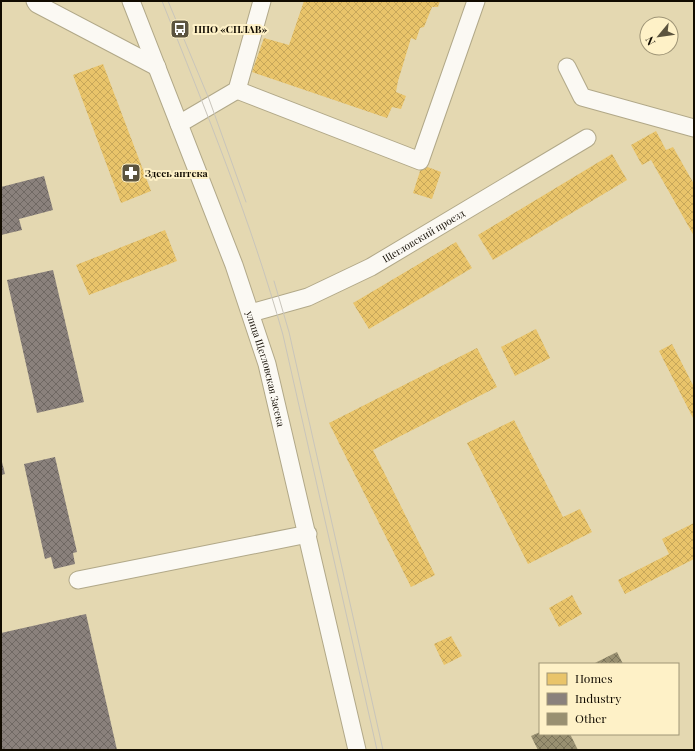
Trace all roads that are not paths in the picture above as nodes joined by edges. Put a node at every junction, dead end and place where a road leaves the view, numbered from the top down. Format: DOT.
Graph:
graph roads {
  1 [pos="131,1"];
  2 [pos="262,1"];
  3 [pos="476,1"];
  4 [pos="34,2"];
  5 [pos="157,67"];
  6 [pos="567,67"];
  7 [pos="237,90"];
  8 [pos="179,124"];
  9 [pos="694,128"];
  10 [pos="587,138"];
  11 [pos="251,314"];
  12 [pos="308,534"];
  13 [pos="78,580"];
  14 [pos="357,750"];
  1 -- 5 [label="street, улица Щегловская Засека"];
  2 -- 7 [label="street"];
  3 -- 7 [label="street"];
  4 -- 5 [label="street"];
  5 -- 8 [label="street, улица Щегловская Засека"];
  6 -- 9 [label="street"];
  7 -- 8 [label="street"];
  8 -- 11 [label="street, улица Щегловская Засека"];
  10 -- 11 [label="street, Щегловский проезд"];
  11 -- 12 [label="street, улица Щегловская Засека"];
  12 -- 13 [label="street"];
  12 -- 14 [label="street, улица Щегловская Засека"];
}
